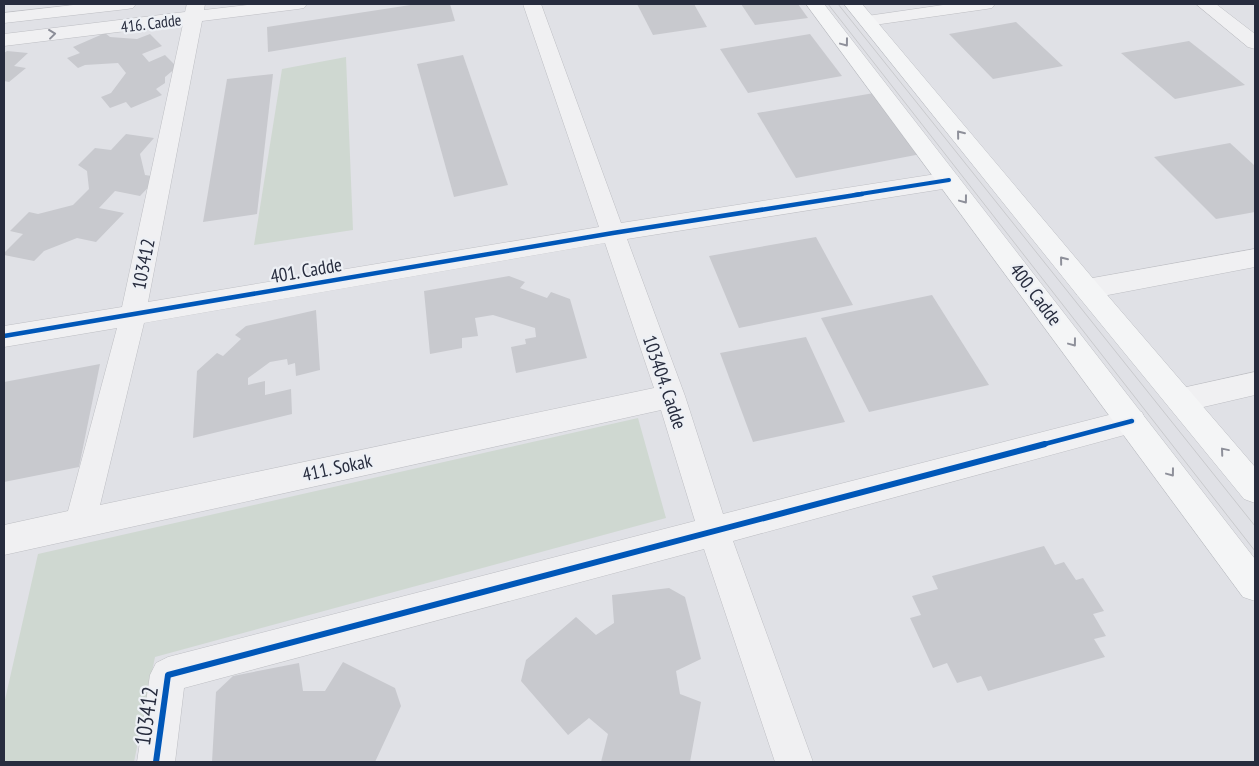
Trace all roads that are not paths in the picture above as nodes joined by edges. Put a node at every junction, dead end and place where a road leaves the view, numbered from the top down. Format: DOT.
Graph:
graph roads {
  1 [pos="128,4"];
  2 [pos="298,4"];
  3 [pos="532,4"];
  4 [pos="815,4"];
  5 [pos="986,4"];
  6 [pos="1204,4"];
  7 [pos="195,11"];
  8 [pos="860,12"];
  9 [pos="4,18"];
  10 [pos="4,40"];
  11 [pos="1255,43"];
  12 [pos="949,180"];
  13 [pos="612,233"];
  14 [pos="1255,258"];
  15 [pos="1087,289"];
  16 [pos="133,315"];
  17 [pos="4,336"];
  18 [pos="1255,383"];
  19 [pos="671,396"];
  20 [pos="1182,400"];
  21 [pos="1132,421"];
  22 [pos="1255,489"];
  23 [pos="80,522"];
  24 [pos="713,530"];
  25 [pos="4,540"];
  26 [pos="1255,586"];
  27 [pos="156,762"];
  28 [pos="794,762"];
  1 -- 9 [label="street"];
  2 -- 7 [label="street, 416. Cadde"];
  3 -- 13 [label="street, 103404. Cadde"];
  4 -- 12 [label="main road, 400. Cadde, one-way"];
  5 -- 8 [label="street"];
  6 -- 11 [label="street"];
  10 -- 7 [label="street, 416. Cadde, one-way"];
  7 -- 16 [label="street, 103412"];
  15 -- 8 [label="main road, one-way"];
  12 -- 13 [label="street, 401. Cadde"];
  12 -- 21 [label="main road, 400. Cadde, one-way"];
  13 -- 16 [label="street, 401. Cadde"];
  13 -- 19 [label="street, 103404. Cadde"];
  14 -- 15 [label="street"];
  15 -- 20 [label="main road"];
  16 -- 17 [label="street, 401. Cadde"];
  16 -- 23 [label="street, 103412"];
  18 -- 20 [label="street"];
  19 -- 23 [label="street, 411. Sokak"];
  19 -- 24 [label="street, 103404. Cadde"];
  22 -- 20 [label="main road, one-way"];
  21 -- 24 [label="street"];
  21 -- 26 [label="main road, 400. Cadde, one-way"];
  23 -- 25 [label="street, 411. Sokak"];
  24 -- 27 [label="street, 103412"];
  24 -- 28 [label="street, 103404. Cadde"];
}
